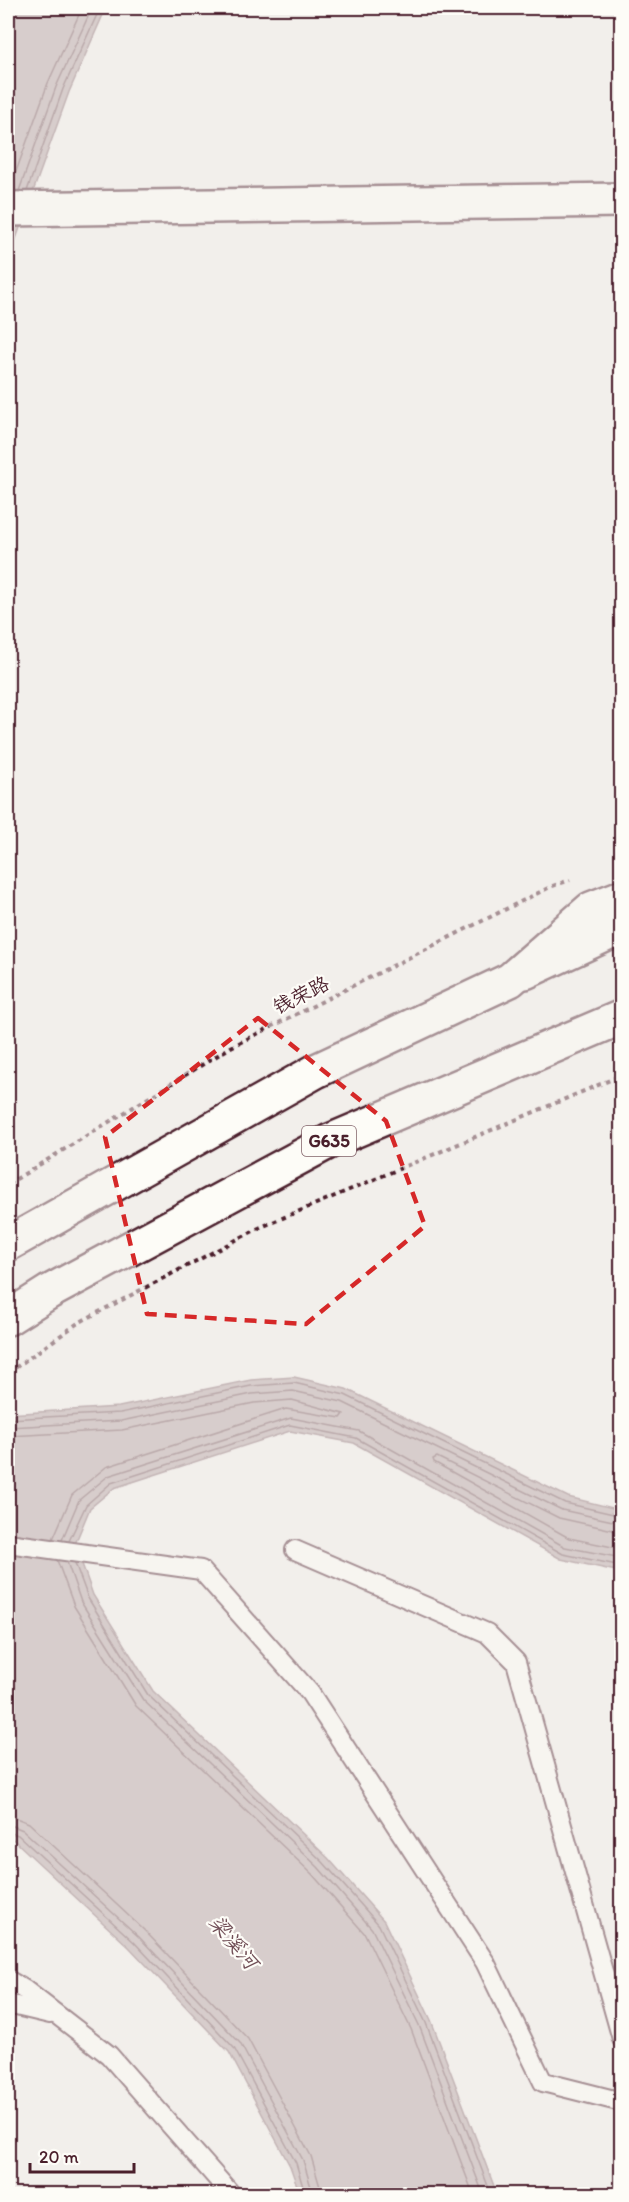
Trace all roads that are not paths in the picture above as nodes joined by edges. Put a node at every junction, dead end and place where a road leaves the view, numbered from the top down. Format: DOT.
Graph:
graph roads {
  1 [pos="621,200"];
  2 [pos="8,209"];
  3 [pos="621,897"];
  4 [pos="621,927"];
  5 [pos="510,980"];
  6 [pos="621,1017"];
  7 [pos="20,1237"];
  8 [pos="8,1318"];
  9 [pos="8,1543"];
  10 [pos="295,1550"];
  11 [pos="8,1980"];
  12 [pos="8,2004"];
  13 [pos="56,2015"];
  14 [pos="621,2039"];
  15 [pos="621,2102"];
  16 [pos="231,2194"];
  1 -- 2 [label="main road"];
  3 -- 5 [label="main road"];
  4 -- 5 [label="main road"];
  5 -- 7 [label="main road"];
  6 -- 8 [label="main road, G635"];
  9 -- 15 [label="lane"];
  10 -- 14 [label="lane"];
  11 -- 13 [label="lane"];
  12 -- 13 [label="lane"];
  13 -- 16 [label="lane"];
}
